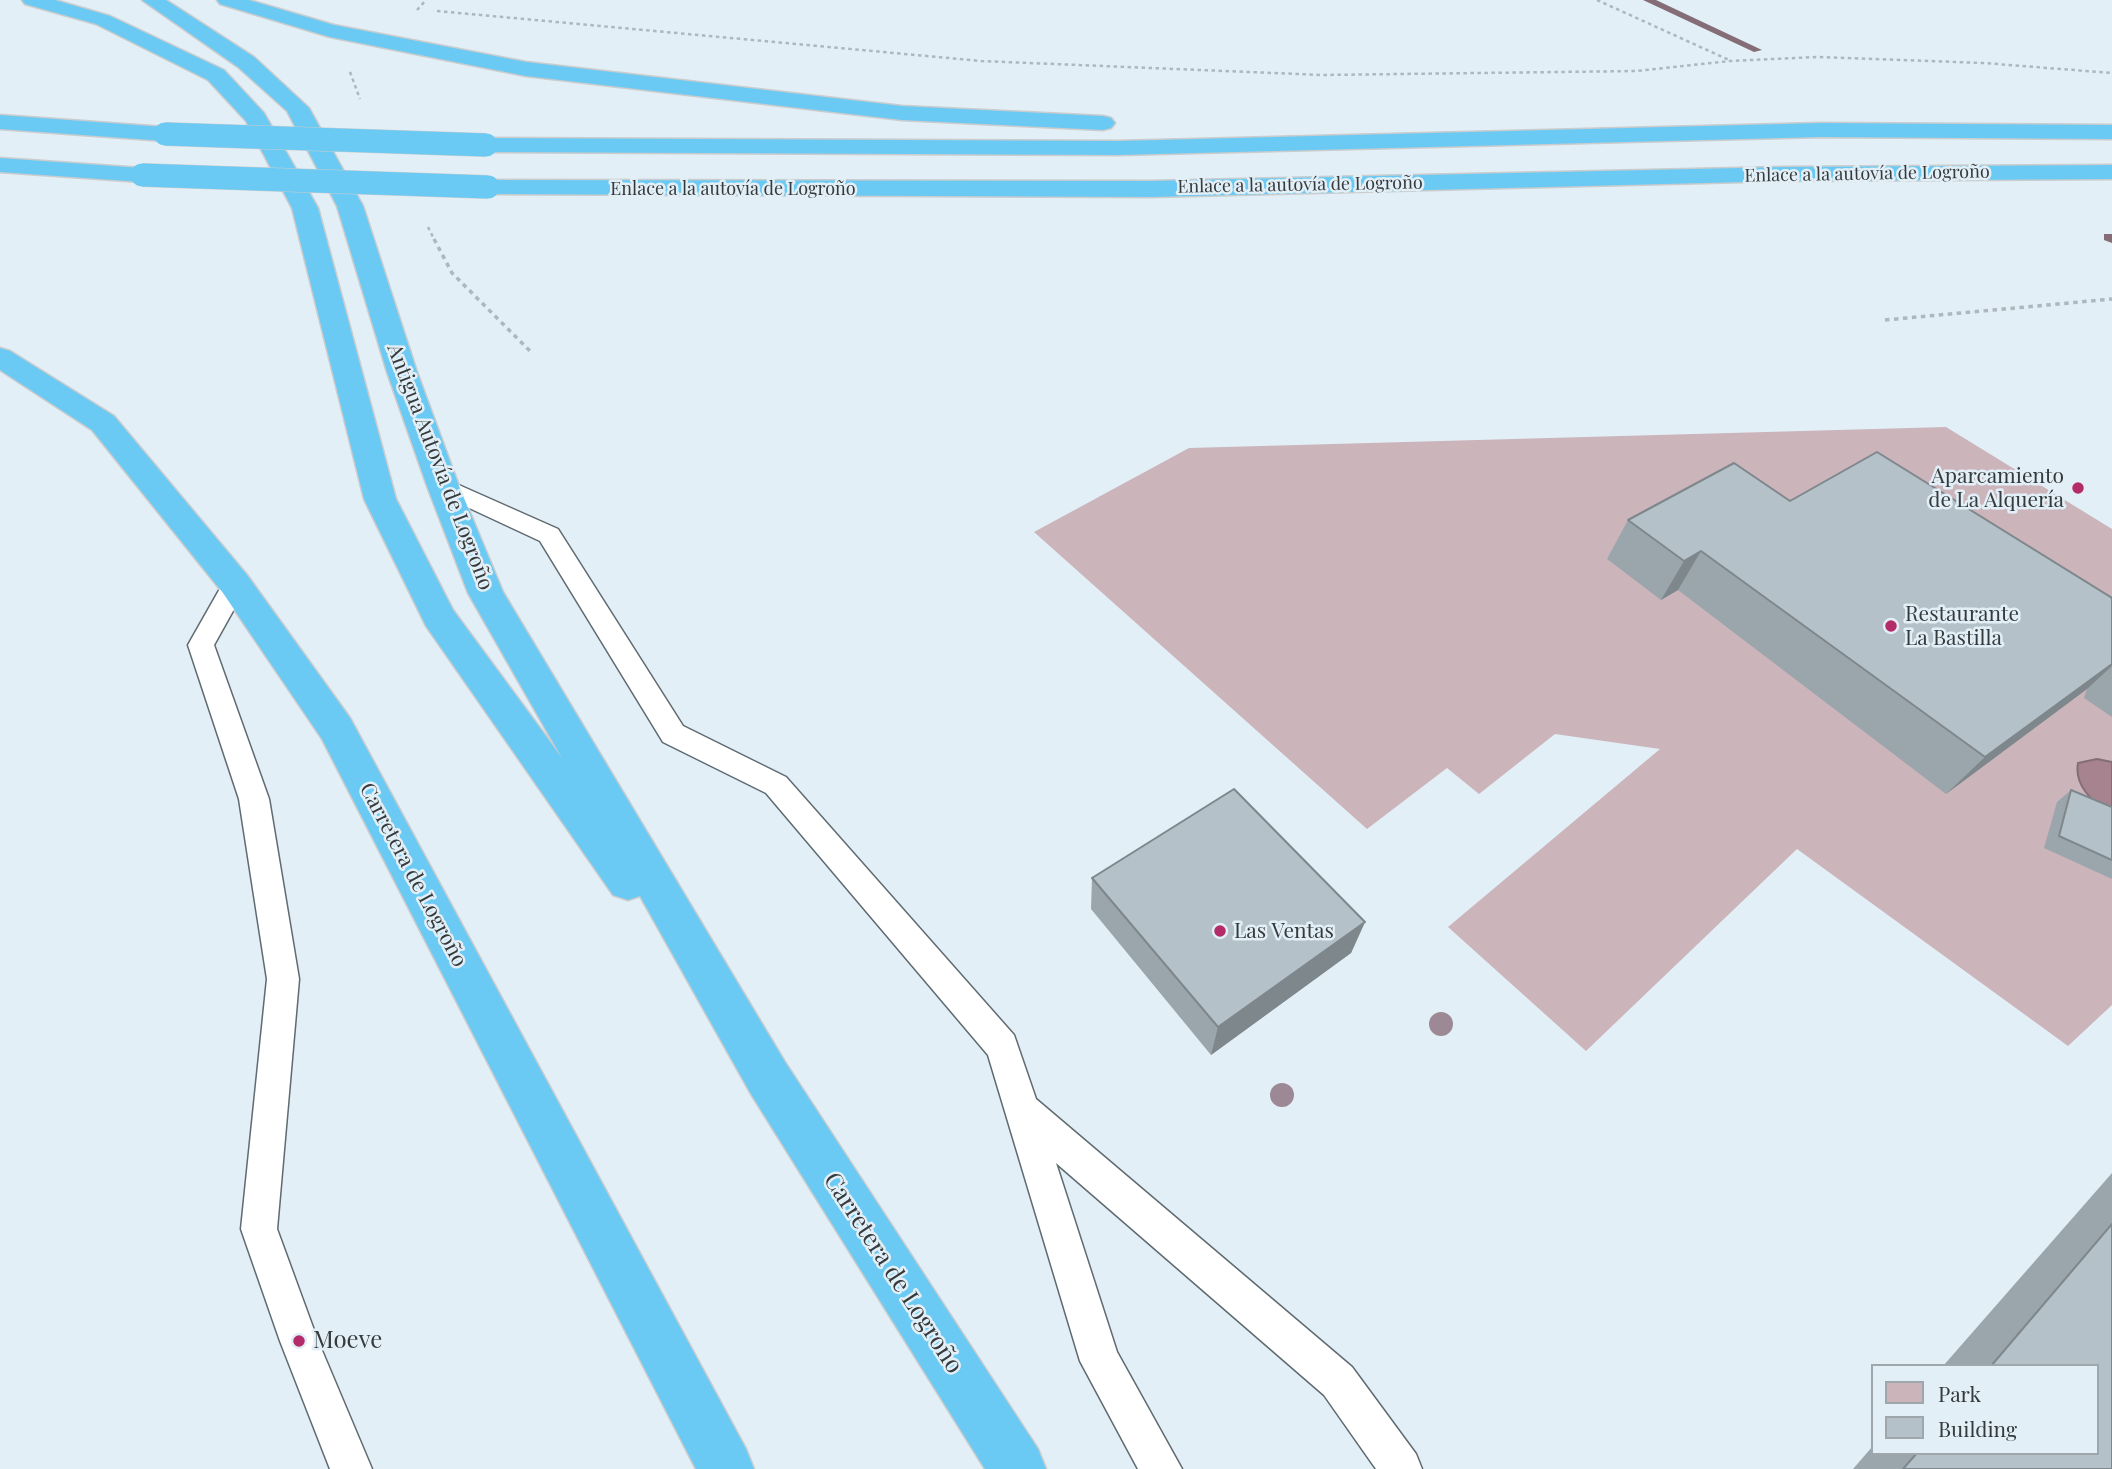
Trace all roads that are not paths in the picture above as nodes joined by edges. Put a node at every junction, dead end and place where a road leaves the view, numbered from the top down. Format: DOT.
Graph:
graph roads {
  1 [pos="32,0"];
  2 [pos="227,0"];
  3 [pos="146,5"];
  4 [pos="0,122"];
  5 [pos="1129,124"];
  6 [pos="1184,124"];
  7 [pos="2112,132"];
  8 [pos="1500,136"];
  9 [pos="0,165"];
  10 [pos="2112,172"];
  11 [pos="0,357"];
  12 [pos="443,486"];
  13 [pos="235,584"];
  14 [pos="768,1078"];
  15 [pos="1023,1111"];
  16 [pos="351,1469"];
  17 [pos="726,1469"];
  18 [pos="1018,1469"];
  19 [pos="1161,1469"];
  20 [pos="1401,1469"];
  1 -- 14 [label="highway"];
  2 -- 5 [label="highway"];
  3 -- 12 [label="highway, Antigua Autovía de Logroño"];
  4 -- 8 [label="highway, bridge"];
  6 -- 8 [label="highway"];
  7 -- 8 [label="highway, Enlace a la autovía de Logroño"];
  9 -- 10 [label="highway, Enlace a la autovía de Logroño, bridge"];
  11 -- 13 [label="highway, Carretera de Logroño"];
  12 -- 14 [label="highway, Antigua Autovía de Logroño"];
  12 -- 15 [label="lane"];
  13 -- 16 [label="lane"];
  13 -- 17 [label="highway, Carretera de Logroño"];
  14 -- 18 [label="highway, Carretera de Logroño"];
  15 -- 19 [label="lane"];
  15 -- 20 [label="lane"];
}
